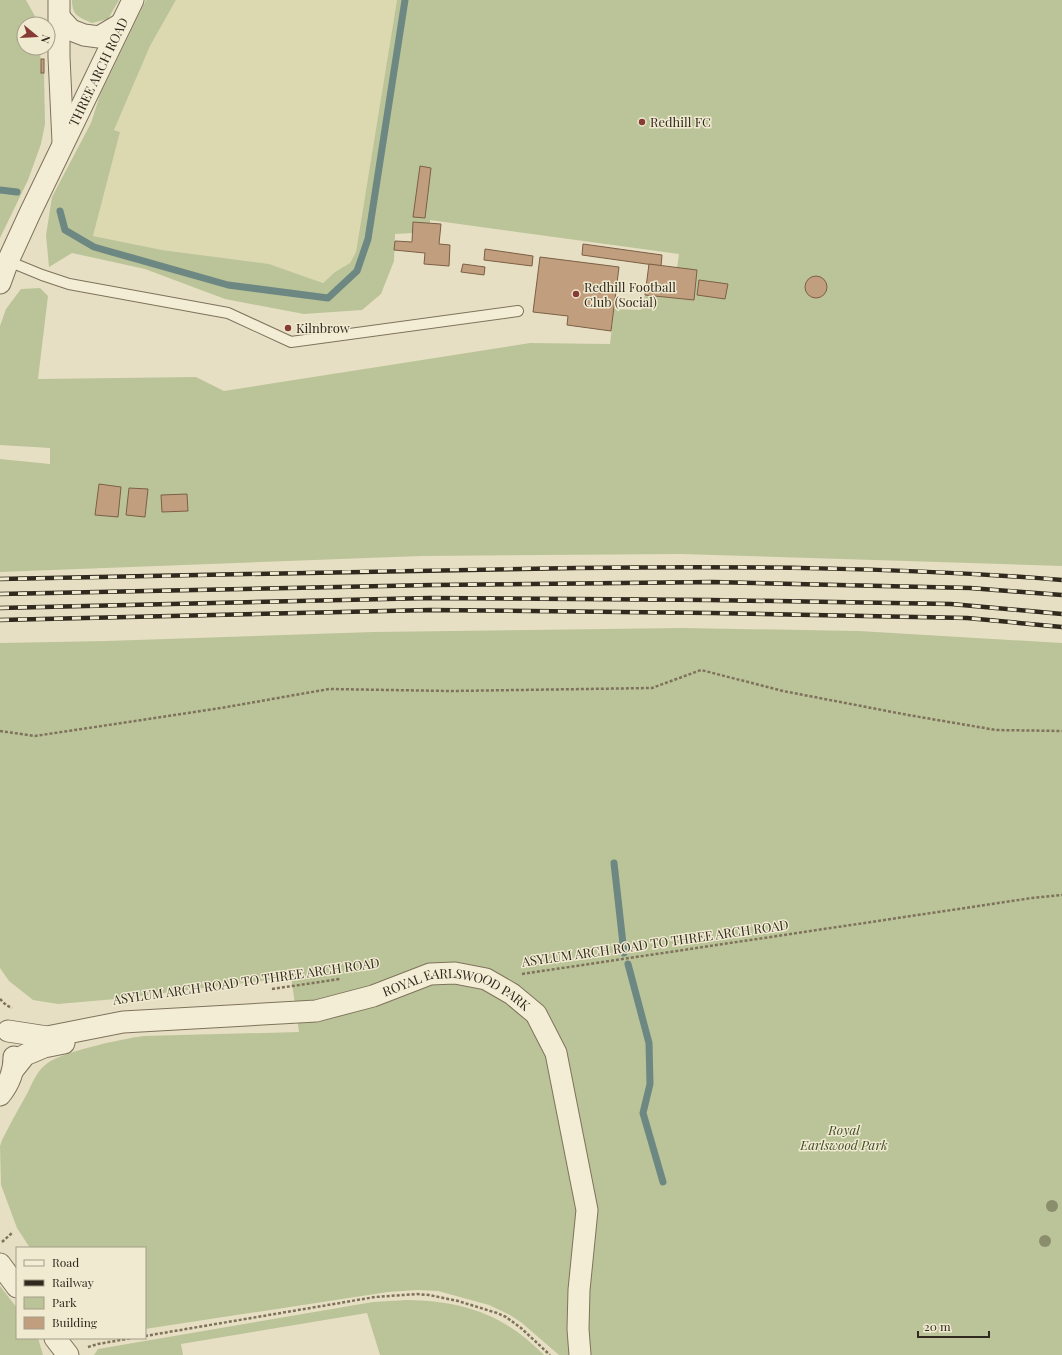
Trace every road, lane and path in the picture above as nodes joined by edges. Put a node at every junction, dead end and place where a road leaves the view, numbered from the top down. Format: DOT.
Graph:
graph roads {
  1 [pos="133,0"];
  2 [pos="59,9"];
  3 [pos="121,24"];
  4 [pos="63,144"];
  5 [pos="8,261"];
  6 [pos="0,283"];
  7 [pos="518,311"];
  8 [pos="0,731"];
  9 [pos="1062,731"];
  10 [pos="1062,895"];
  11 [pos="519,974"];
  12 [pos="344,979"];
  13 [pos="265,990"];
  14 [pos="0,999"];
  15 [pos="19,1011"];
  16 [pos="123,1022"];
  17 [pos="4,1026"];
  18 [pos="13,1070"];
  19 [pos="0,1095"];
  20 [pos="12,1233"];
  21 [pos="0,1243"];
  22 [pos="0,1264"];
  23 [pos="16,1286"];
  24 [pos="146,1336"];
  25 [pos="56,1339"];
  26 [pos="126,1339"];
  27 [pos="76,1352"];
  28 [pos="550,1355"];
  29 [pos="580,1355"];
  1 -- 3 [label="street, THREE ARCH ROAD"];
  2 -- 3 [label="street"];
  2 -- 4 [label="street, THREE ARCH ROAD"];
  3 -- 4 [label="street, THREE ARCH ROAD"];
  4 -- 5 [label="street, THREE ARCH ROAD"];
  5 -- 6 [label="street, THREE ARCH ROAD"];
  5 -- 7 [label="lane"];
  8 -- 9 [label="path"];
  10 -- 11 [label="path, ASYLUM ARCH ROAD TO THREE ARCH ROAD"];
  12 -- 13 [label="path, ASYLUM ARCH ROAD TO THREE ARCH ROAD"];
  14 -- 15 [label="path"];
  16 -- 17 [label="street, ROYAL EARLSWOOD PARK"];
  16 -- 18 [label="street, ROYAL EARLSWOOD PARK"];
  16 -- 29 [label="street, ROYAL EARLSWOOD PARK"];
  17 -- 18 [label="street"];
  18 -- 19 [label="street"];
  20 -- 21 [label="path"];
  22 -- 23 [label="street"];
  24 -- 28 [label="path"];
  25 -- 27 [label="street"];
  26 -- 27 [label="path"];
}
